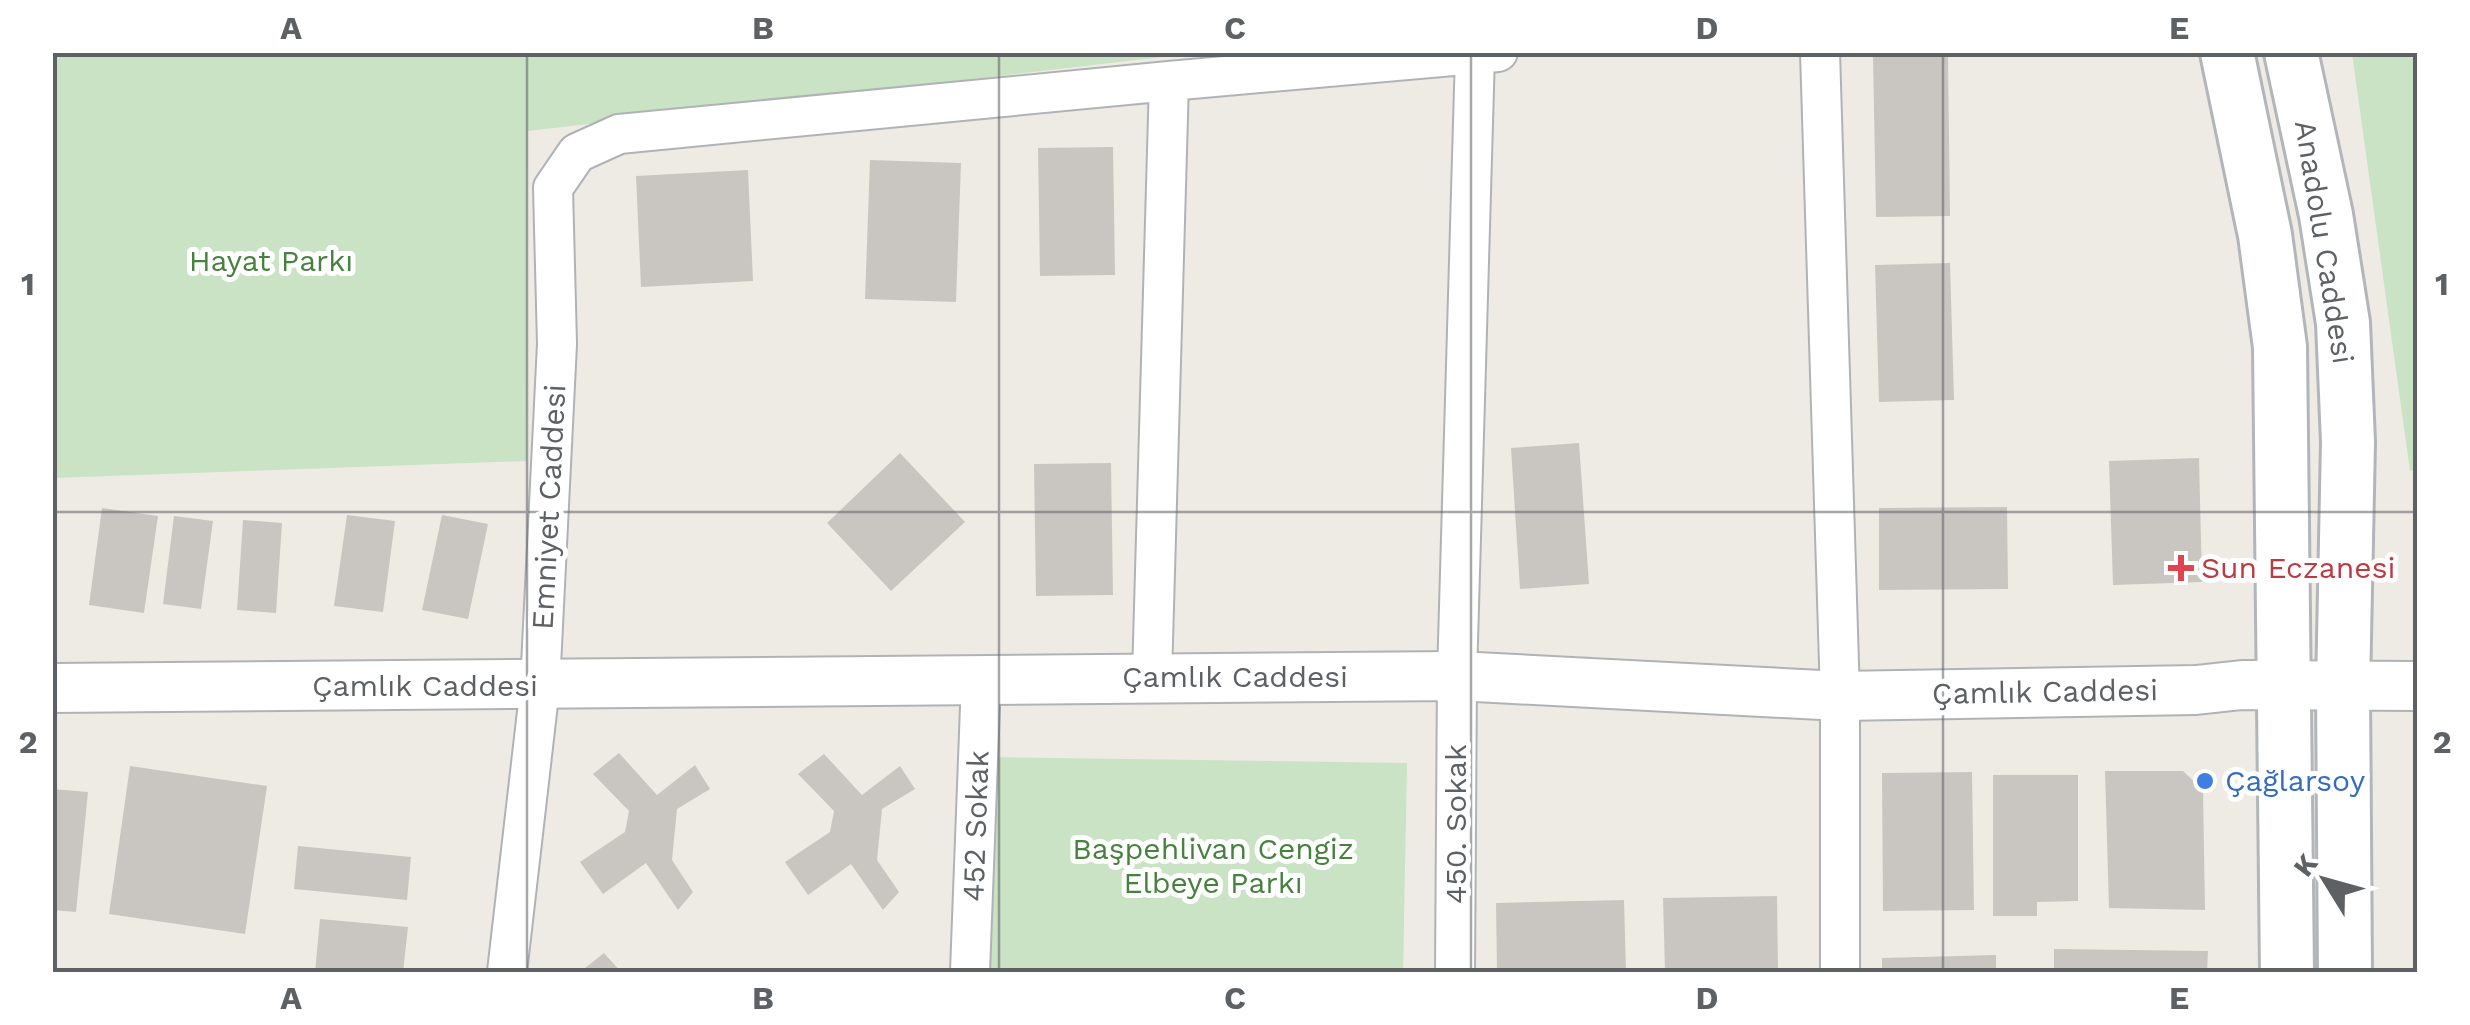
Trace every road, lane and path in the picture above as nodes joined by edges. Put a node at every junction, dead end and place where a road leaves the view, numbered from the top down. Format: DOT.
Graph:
graph roads {
  1 [pos="1820,52"];
  2 [pos="2227,52"];
  3 [pos="2291,52"];
  4 [pos="1487,54"];
  5 [pos="1169,80"];
  6 [pos="1457,676"];
  7 [pos="1152,677"];
  8 [pos="981,680"];
  9 [pos="540,686"];
  10 [pos="2284,686"];
  11 [pos="2418,686"];
  12 [pos="52,688"];
  13 [pos="2342,688"];
  14 [pos="1840,696"];
  15 [pos="507,972"];
  16 [pos="970,972"];
  17 [pos="1455,972"];
  18 [pos="1840,972"];
  19 [pos="2288,972"];
  20 [pos="2346,972"];
  1 -- 14 [label="street"];
  2 -- 10 [label="main road, Anadolu Caddesi"];
  3 -- 13 [label="main road, Anadolu Caddesi"];
  4 -- 5 [label="street"];
  4 -- 6 [label="street, 450. Sokak"];
  5 -- 7 [label="street"];
  5 -- 9 [label="street, Emniyet Caddesi"];
  6 -- 7 [label="street, Çamlık Caddesi"];
  6 -- 14 [label="street, Çamlık Caddesi"];
  6 -- 17 [label="street, 450. Sokak"];
  7 -- 8 [label="street, Çamlık Caddesi"];
  8 -- 9 [label="street, Çamlık Caddesi"];
  8 -- 16 [label="street, 452 Sokak"];
  9 -- 12 [label="street, Çamlık Caddesi"];
  9 -- 15 [label="street, Emniyet Caddesi"];
  10 -- 13 [label="street, Çamlık Caddesi"];
  10 -- 14 [label="street, Çamlık Caddesi"];
  10 -- 19 [label="main road, Anadolu Caddesi"];
  11 -- 13 [label="street, Çamlık Caddesi"];
  13 -- 20 [label="main road, Anadolu Caddesi"];
  14 -- 18 [label="street"];
}
